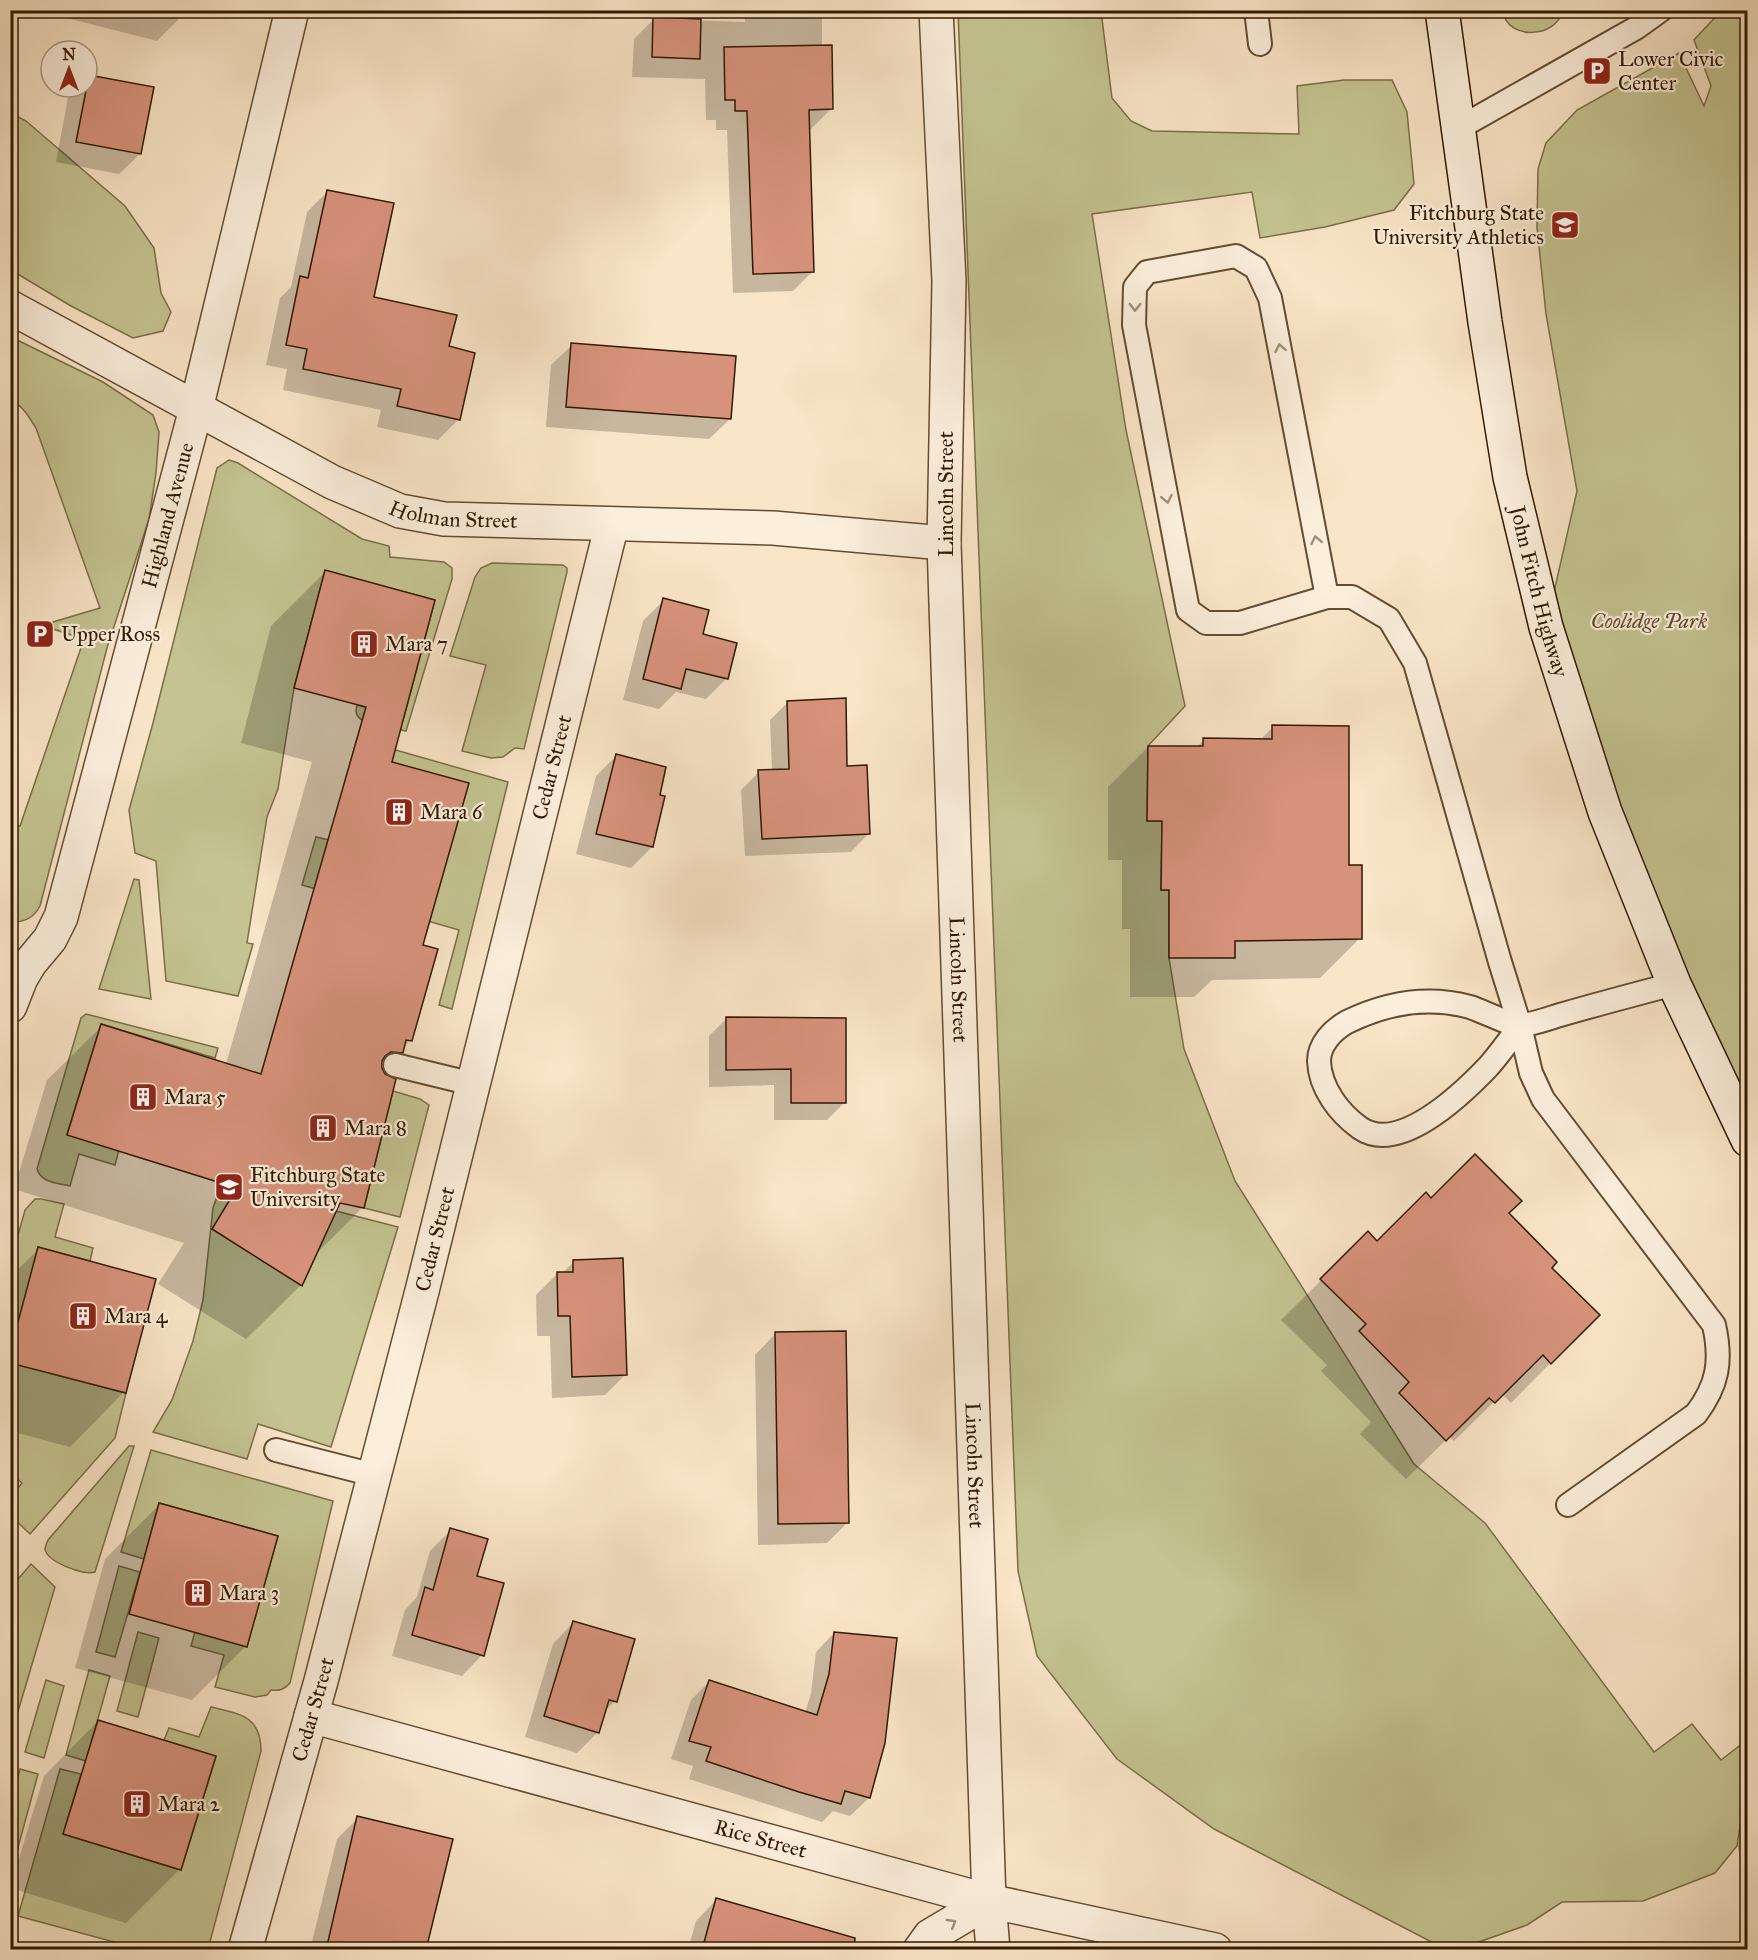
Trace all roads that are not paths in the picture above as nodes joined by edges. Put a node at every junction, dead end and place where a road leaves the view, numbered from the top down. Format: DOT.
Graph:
graph roads {
  1 [pos="292,10"];
  2 [pos="936,10"];
  3 [pos="1256,10"];
  4 [pos="1442,10"];
  5 [pos="1661,10"];
  6 [pos="1260,44"];
  7 [pos="1459,128"];
  8 [pos="10,307"];
  9 [pos="196,409"];
  10 [pos="612,524"];
  11 [pos="945,543"];
  12 [pos="1327,597"];
  13 [pos="20,960"];
  14 [pos="1674,984"];
  15 [pos="10,1006"];
  16 [pos="1520,1026"];
  17 [pos="395,1065"];
  18 [pos="474,1084"];
  19 [pos="1748,1140"];
  20 [pos="276,1450"];
  21 [pos="374,1475"];
  22 [pos="1568,1505"];
  23 [pos="311,1716"];
  24 [pos="989,1901"];
  25 [pos="245,1950"];
  26 [pos="920,1950"];
  27 [pos="993,1950"];
  28 [pos="1215,1950"];
  1 -- 9 [label="street, Highland Avenue"];
  2 -- 11 [label="street, Lincoln Street"];
  3 -- 6 [label="lane"];
  4 -- 7 [label="street, John Fitch Highway"];
  5 -- 7 [label="lane"];
  7 -- 14 [label="street, John Fitch Highway"];
  8 -- 9 [label="street, Holman Street"];
  9 -- 10 [label="street, Holman Street"];
  9 -- 13 [label="street, Highland Avenue"];
  10 -- 11 [label="street, Holman Street"];
  10 -- 18 [label="street, Cedar Street"];
  11 -- 24 [label="street, Lincoln Street"];
  12 -- 12 [label="lane, one-way"];
  12 -- 16 [label="lane"];
  13 -- 15 [label="street, Highland Avenue"];
  14 -- 16 [label="lane"];
  14 -- 19 [label="street, John Fitch Highway"];
  16 -- 16 [label="lane"];
  16 -- 22 [label="lane"];
  17 -- 18 [label="lane"];
  18 -- 21 [label="street, Cedar Street"];
  20 -- 21 [label="lane"];
  21 -- 23 [label="street, Cedar Street"];
  23 -- 24 [label="street, Rice Street"];
  23 -- 25 [label="street, Cedar Street"];
  26 -- 24 [label="street, one-way"];
  24 -- 27 [label="street, Lincoln Street"];
  24 -- 28 [label="street, Rice Street"];
}
